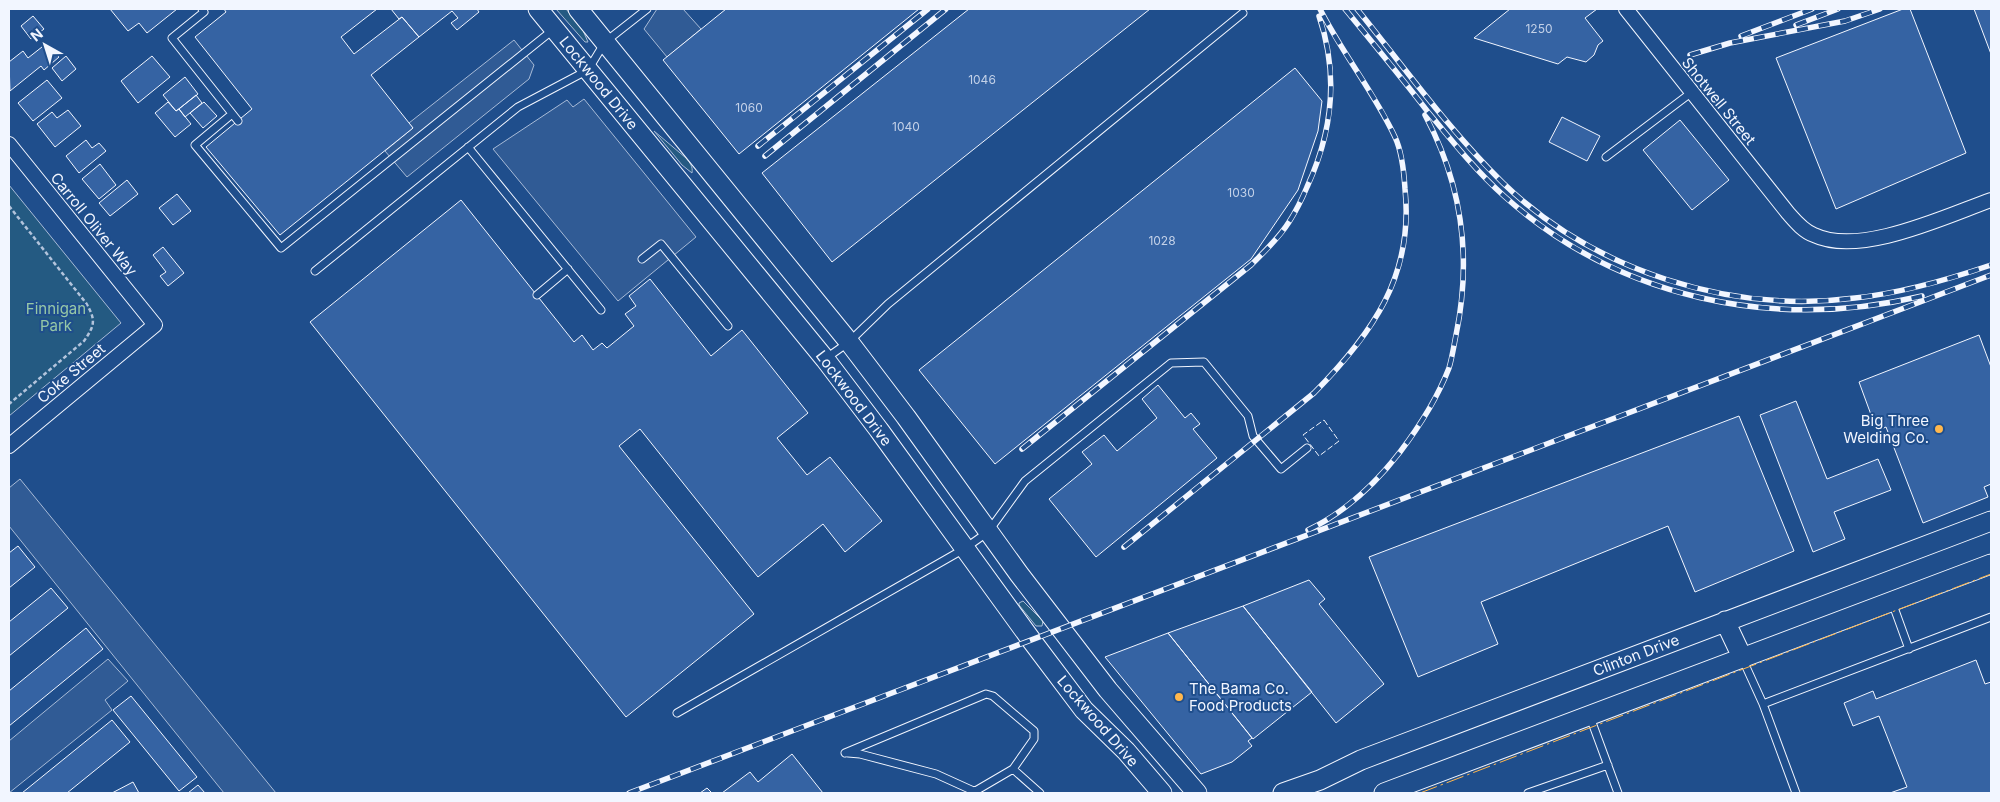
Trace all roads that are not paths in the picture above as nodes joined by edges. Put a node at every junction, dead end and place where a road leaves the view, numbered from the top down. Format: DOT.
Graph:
graph roads {
  1 [pos="202,9"];
  2 [pos="538,9"];
  3 [pos="578,9"];
  4 [pos="647,9"];
  5 [pos="1626,9"];
  6 [pos="1243,13"];
  7 [pos="555,29"];
  8 [pos="605,42"];
  9 [pos="588,70"];
  10 [pos="1692,92"];
  11 [pos="232,114"];
  12 [pos="238,121"];
  13 [pos="9,144"];
  14 [pos="468,147"];
  15 [pos="1606,157"];
  16 [pos="1991,200"];
  17 [pos="642,260"];
  18 [pos="568,269"];
  19 [pos="315,272"];
  20 [pos="537,295"];
  21 [pos="601,310"];
  22 [pos="155,325"];
  23 [pos="728,326"];
  24 [pos="849,342"];
  25 [pos="825,359"];
  26 [pos="9,446"];
  27 [pos="1307,448"];
  28 [pos="1991,521"];
  29 [pos="988,532"];
  30 [pos="964,549"];
  31 [pos="1991,564"];
  32 [pos="1892,602"];
  33 [pos="1991,617"];
  34 [pos="1725,621"];
  35 [pos="1908,649"];
  36 [pos="1742,657"];
  37 [pos="1763,704"];
  38 [pos="678,714"];
  39 [pos="1590,716"];
  40 [pos="1608,765"];
  41 [pos="1013,769"];
  42 [pos="1794,791"];
  43 [pos="1388,792"];
  44 [pos="975,793"];
  45 [pos="1040,793"];
  46 [pos="1162,793"];
  47 [pos="1197,793"];
  48 [pos="1283,793"];
  49 [pos="1528,793"];
  50 [pos="1618,793"];
  1 -- 11 [label="lane"];
  2 -- 7 [label="main road, Lockwood Drive"];
  3 -- 8 [label="main road, Lockwood Drive"];
  4 -- 8 [label="lane"];
  5 -- 10 [label="street, Shotwell Street"];
  6 -- 24 [label="lane"];
  7 -- 9 [label="main road, Lockwood Drive"];
  7 -- 11 [label="lane"];
  8 -- 9 [label="lane"];
  8 -- 24 [label="main road, Lockwood Drive"];
  9 -- 14 [label="lane"];
  9 -- 25 [label="main road, Lockwood Drive"];
  10 -- 15 [label="lane"];
  10 -- 16 [label="street, Shotwell Street"];
  11 -- 12 [label="lane"];
  13 -- 22 [label="street, Carroll Oliver Way"];
  14 -- 18 [label="lane"];
  14 -- 19 [label="lane"];
  17 -- 23 [label="lane"];
  18 -- 20 [label="lane"];
  18 -- 21 [label="lane"];
  22 -- 26 [label="street, Coke Street"];
  24 -- 25 [label="lane"];
  24 -- 29 [label="main road, Lockwood Drive"];
  25 -- 30 [label="main road, Lockwood Drive"];
  27 -- 29 [label="lane"];
  28 -- 34 [label="main road, Clinton Drive"];
  29 -- 30 [label="lane"];
  29 -- 47 [label="main road, Lockwood Drive"];
  30 -- 38 [label="lane"];
  30 -- 46 [label="main road, Lockwood Drive"];
  31 -- 32 [label="main road"];
  32 -- 35 [label="lane"];
  32 -- 36 [label="main road"];
  33 -- 35 [label="lane"];
  34 -- 36 [label="main road"];
  34 -- 48 [label="main road, Clinton Drive"];
  35 -- 37 [label="lane"];
  36 -- 37 [label="lane"];
  36 -- 39 [label="main road"];
  37 -- 42 [label="lane"];
  39 -- 40 [label="lane"];
  39 -- 43 [label="main road"];
  40 -- 49 [label="lane"];
  40 -- 50 [label="lane"];
  41 -- 44 [label="lane"];
  41 -- 44 [label="lane"];
  41 -- 45 [label="lane"];
}
